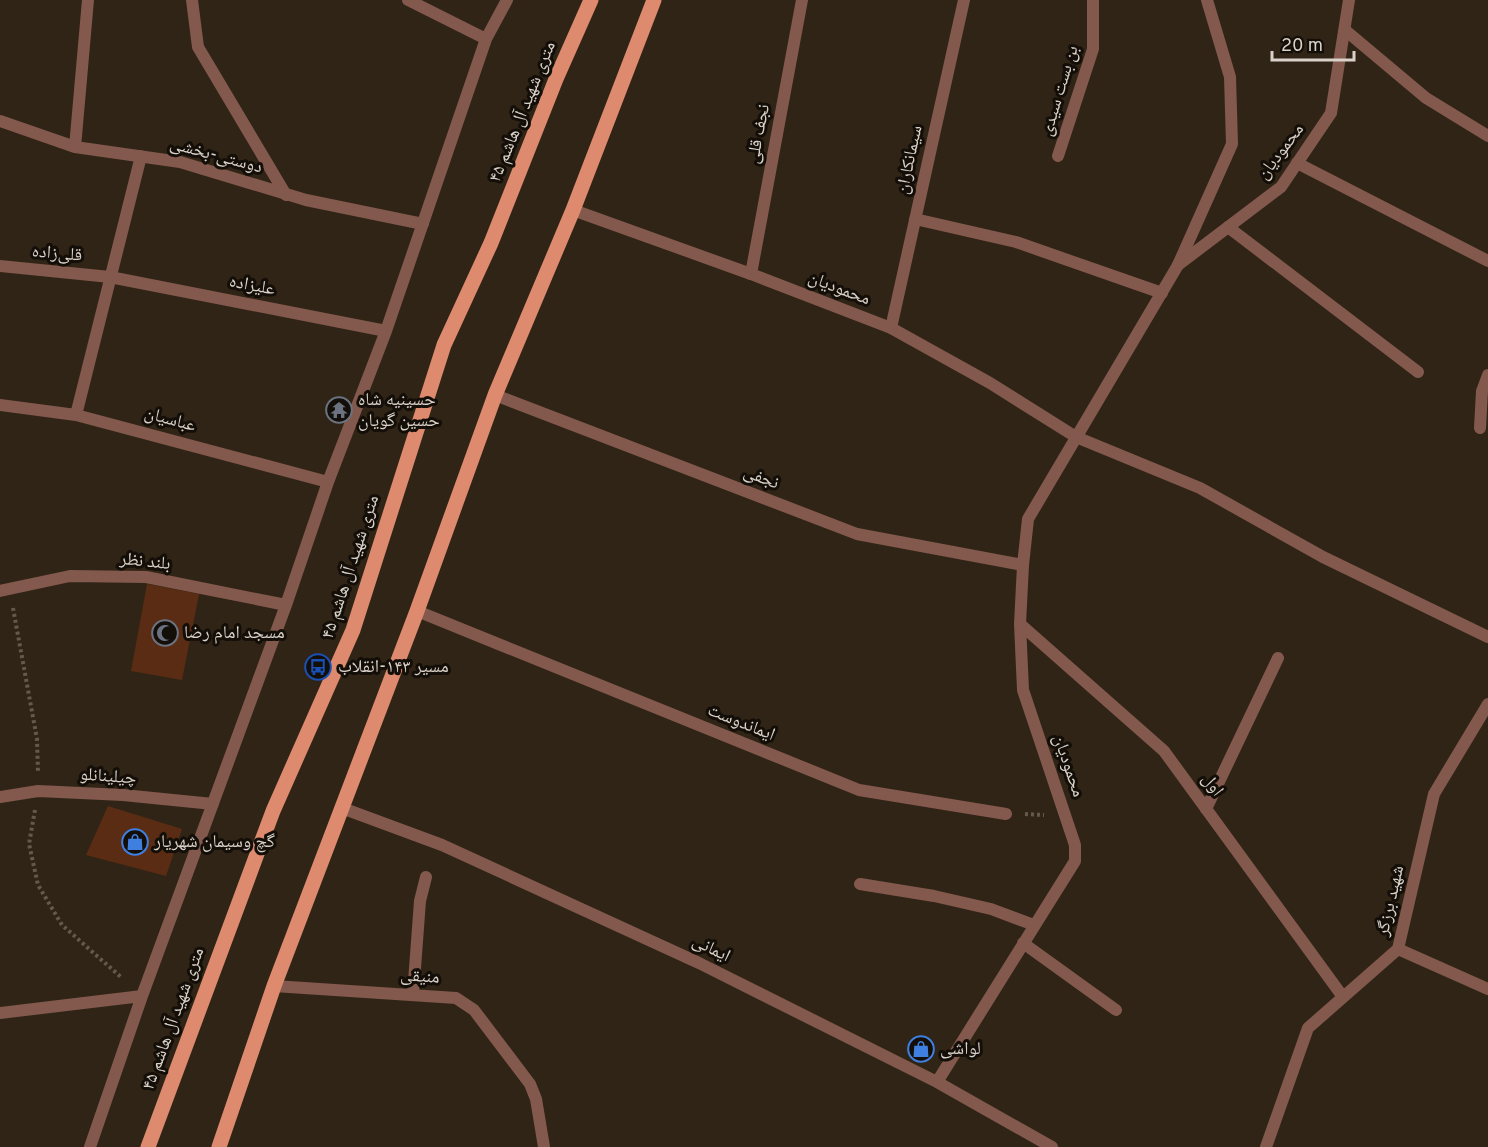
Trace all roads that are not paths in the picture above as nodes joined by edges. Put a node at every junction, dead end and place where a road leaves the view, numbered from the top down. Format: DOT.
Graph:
graph roads {
  1 [pos="88,0"];
  2 [pos="192,0"];
  3 [pos="408,0"];
  4 [pos="507,0"];
  5 [pos="591,0"];
  6 [pos="654,0"];
  7 [pos="802,0"];
  8 [pos="964,0"];
  9 [pos="1093,0"];
  10 [pos="1207,0"];
  11 [pos="1350,0"];
  12 [pos="1345,30"];
  13 [pos="486,39"];
  14 [pos="0,121"];
  15 [pos="1488,136"];
  16 [pos="75,147"];
  17 [pos="141,156"];
  18 [pos="1058,156"];
  19 [pos="1297,163"];
  20 [pos="286,195"];
  21 [pos="573,210"];
  22 [pos="915,219"];
  23 [pos="423,224"];
  24 [pos="1228,227"];
  25 [pos="1488,261"];
  26 [pos="1178,265"];
  27 [pos="0,266"];
  28 [pos="751,274"];
  29 [pos="110,277"];
  30 [pos="1162,293"];
  31 [pos="891,328"];
  32 [pos="386,331"];
  33 [pos="1418,372"];
  34 [pos="1488,375"];
  35 [pos="495,395"];
  36 [pos="0,405"];
  37 [pos="76,415"];
  38 [pos="1480,428"];
  39 [pos="1076,437"];
  40 [pos="328,482"];
  41 [pos="1023,565"];
  42 [pos="0,591"];
  43 [pos="286,605"];
  44 [pos="417,610"];
  45 [pos="1020,624"];
  46 [pos="1488,637"];
  47 [pos="1278,658"];
  48 [pos="1488,704"];
  49 [pos="0,797"];
  50 [pos="213,804"];
  51 [pos="342,808"];
  52 [pos="1206,809"];
  53 [pos="1006,814"];
  54 [pos="426,877"];
  55 [pos="860,884"];
  56 [pos="1034,925"];
  57 [pos="1023,943"];
  58 [pos="1398,949"];
  59 [pos="274,986"];
  60 [pos="1488,989"];
  61 [pos="412,995"];
  62 [pos="142,996"];
  63 [pos="1343,997"];
  64 [pos="1116,1010"];
  65 [pos="0,1013"];
  66 [pos="937,1082"];
  67 [pos="90,1147"];
  68 [pos="148,1147"];
  69 [pos="219,1147"];
  70 [pos="544,1147"];
  71 [pos="1052,1147"];
  72 [pos="1266,1147"];
  1 -- 16 [label="street"];
  2 -- 20 [label="street"];
  3 -- 13 [label="street"];
  4 -- 13 [label="street"];
  5 -- 68 [label="main road, ۴۵ متری شهید آل هاشم"];
  6 -- 21 [label="main road"];
  7 -- 28 [label="street, نجف قلی"];
  8 -- 22 [label="street, سیمانکاران"];
  9 -- 18 [label="street, بن بست سیدی"];
  10 -- 26 [label="street"];
  11 -- 12 [label="street, محمودیان"];
  12 -- 15 [label="street"];
  12 -- 19 [label="street, محمودیان"];
  13 -- 23 [label="street"];
  14 -- 16 [label="street, دوستی-بخشی"];
  16 -- 17 [label="street, دوستی-بخشی"];
  17 -- 20 [label="street, دوستی-بخشی"];
  17 -- 29 [label="street"];
  19 -- 24 [label="street, محمودیان"];
  19 -- 25 [label="street"];
  20 -- 23 [label="street, دوستی-بخشی"];
  21 -- 28 [label="street, محمودیان"];
  21 -- 35 [label="main road"];
  22 -- 30 [label="street"];
  22 -- 31 [label="street, سیمانکاران"];
  23 -- 32 [label="street"];
  24 -- 26 [label="street, محمودیان"];
  24 -- 33 [label="street"];
  26 -- 30 [label="street, محمودیان"];
  27 -- 29 [label="street, قلی‌زاده"];
  28 -- 31 [label="street, محمودیان"];
  29 -- 32 [label="street, علیزاده"];
  29 -- 37 [label="street"];
  30 -- 39 [label="street, محمودیان"];
  31 -- 39 [label="street, محمودیان"];
  32 -- 40 [label="street"];
  34 -- 38 [label="street"];
  35 -- 41 [label="street, نجفی"];
  35 -- 44 [label="main road"];
  36 -- 37 [label="street, عباسیان"];
  37 -- 40 [label="street, عباسیان"];
  39 -- 41 [label="street, محمودیان"];
  39 -- 46 [label="street, محمودیان"];
  40 -- 43 [label="street"];
  41 -- 45 [label="street, محمودیان"];
  42 -- 43 [label="street, بلند نظر"];
  43 -- 50 [label="street"];
  44 -- 51 [label="main road"];
  44 -- 53 [label="street, ایماندوست"];
  45 -- 52 [label="street, اول"];
  45 -- 56 [label="street, محمودیان"];
  47 -- 52 [label="street"];
  48 -- 58 [label="street, شهید برزگر"];
  49 -- 50 [label="street, چیلینانلو"];
  50 -- 62 [label="street"];
  51 -- 59 [label="main road"];
  51 -- 66 [label="street, ایمانی"];
  52 -- 63 [label="street, اول"];
  54 -- 61 [label="street"];
  55 -- 56 [label="street"];
  56 -- 57 [label="street, محمودیان"];
  57 -- 64 [label="street"];
  57 -- 66 [label="street, محمودیان"];
  58 -- 60 [label="street"];
  58 -- 63 [label="street, شهید برزگر"];
  59 -- 61 [label="street, منیقی"];
  59 -- 69 [label="main road"];
  61 -- 70 [label="street, منیقی"];
  62 -- 65 [label="street"];
  62 -- 67 [label="street"];
  63 -- 72 [label="street, شهید برزگر"];
  66 -- 71 [label="street, ایمانی"];
}
